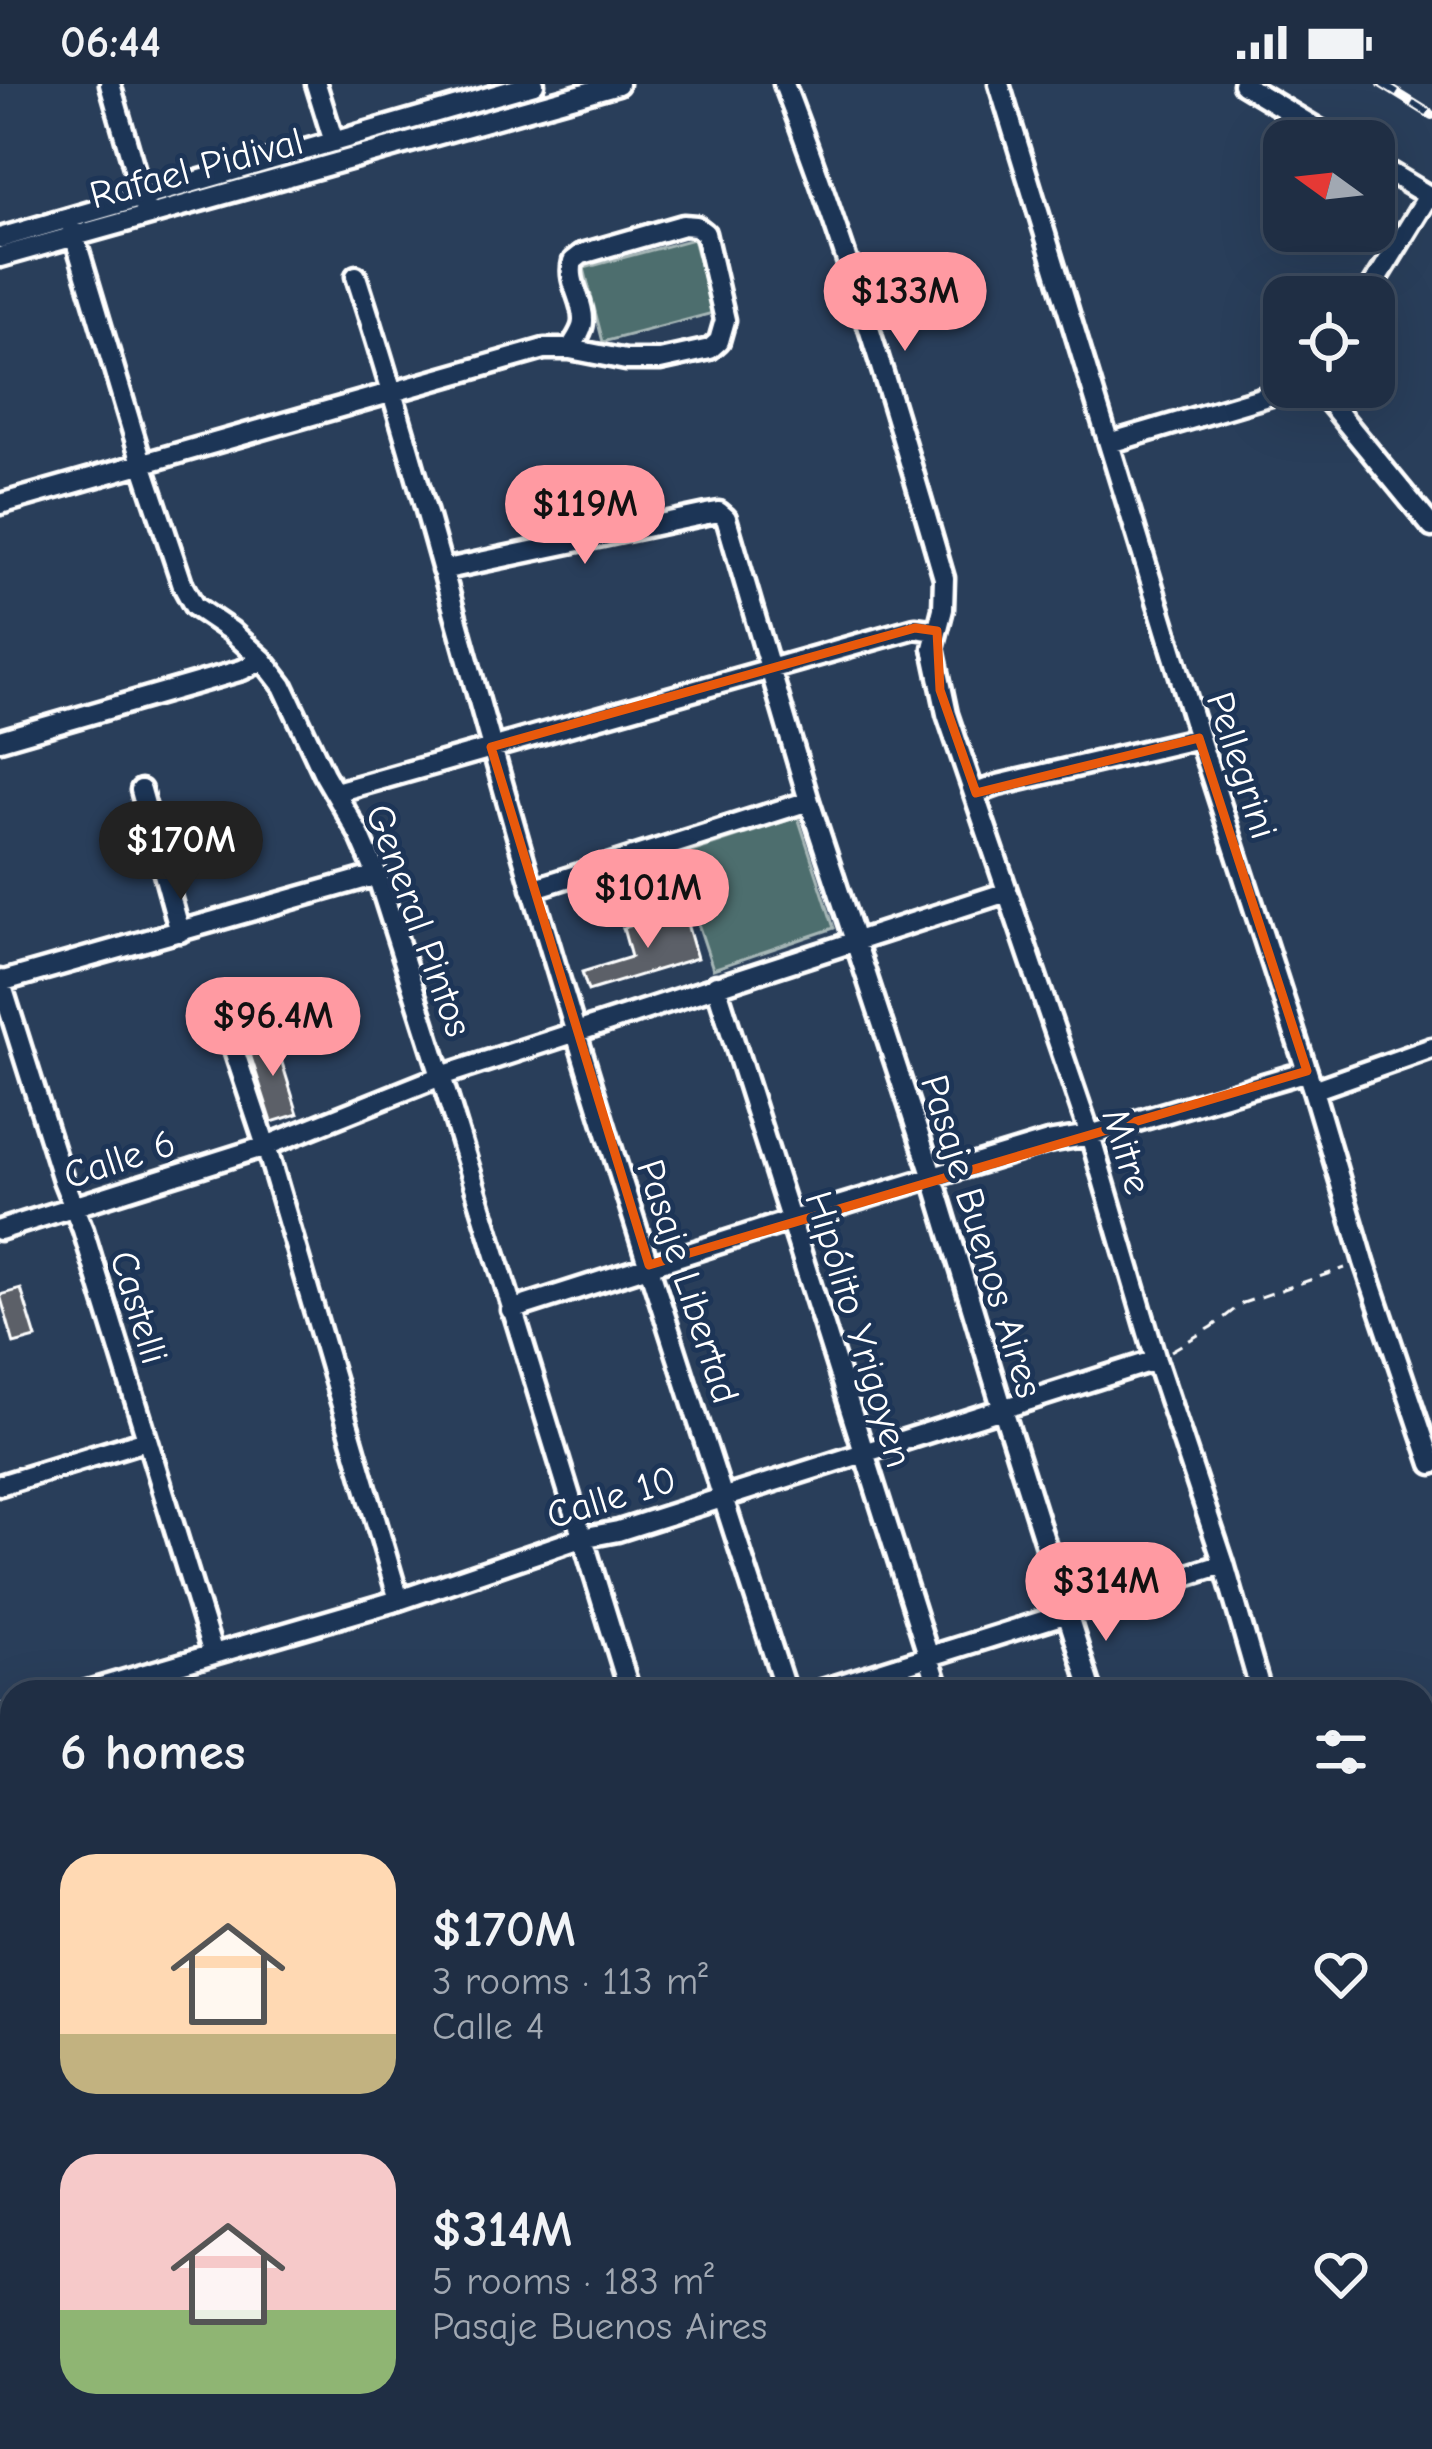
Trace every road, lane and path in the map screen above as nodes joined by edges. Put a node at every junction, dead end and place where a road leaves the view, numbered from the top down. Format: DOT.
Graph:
graph roads {
  1 [pos="110,84"];
  2 [pos="316,84"];
  3 [pos="534,84"];
  4 [pos="618,84"];
  5 [pos="784,84"];
  6 [pos="999,84"];
  7 [pos="1243,84"];
  8 [pos="1303,120"];
  9 [pos="334,142"];
  10 [pos="1395,176"];
  11 [pos="1430,197"];
  12 [pos="146,206"];
  13 [pos="71,226"];
  14 [pos="0,238"];
  15 [pos="0,256"];
  16 [pos="356,276"];
  17 [pos="1379,276"];
  18 [pos="570,349"];
  19 [pos="392,390"];
  20 [pos="1263,397"];
  21 [pos="1334,408"];
  22 [pos="1109,443"];
  23 [pos="142,464"];
  24 [pos="0,504"];
  25 [pos="1432,527"];
  26 [pos="442,570"];
  27 [pos="937,631"];
  28 [pos="263,659"];
  29 [pos="769,670"];
  30 [pos="1199,738"];
  31 [pos="0,740"];
  32 [pos="491,747"];
  33 [pos="141,790"];
  34 [pos="336,793"];
  35 [pos="976,793"];
  36 [pos="809,801"];
  37 [pos="377,875"];
  38 [pos="532,889"];
  39 [pos="1007,892"];
  40 [pos="180,932"];
  41 [pos="854,941"];
  42 [pos="0,981"];
  43 [pos="716,985"];
  44 [pos="575,1032"];
  45 [pos="1432,1048"];
  46 [pos="236,1053"];
  47 [pos="442,1076"];
  48 [pos="1310,1081"];
  49 [pos="1090,1135"];
  50 [pos="266,1146"];
  51 [pos="934,1178"];
  52 [pos="74,1208"];
  53 [pos="792,1220"];
  54 [pos="0,1230"];
  55 [pos="1364,1262"];
  56 [pos="649,1265"];
  57 [pos="512,1310"];
  58 [pos="1156,1360"];
  59 [pos="1003,1410"];
  60 [pos="146,1440"];
  61 [pos="862,1453"];
  62 [pos="1432,1463"];
  63 [pos="0,1485"];
  64 [pos="722,1497"];
  65 [pos="581,1538"];
  66 [pos="1224,1564"];
  67 [pos="399,1600"];
  68 [pos="1068,1613"];
  69 [pos="212,1654"];
  70 [pos="928,1657"];
  71 [pos="125,1680"];
  72 [pos="626,1680"];
  73 [pos="782,1680"];
  74 [pos="854,1680"];
  75 [pos="936,1680"];
  76 [pos="1088,1680"];
  77 [pos="1258,1680"];
  1 -- 12 [label="street"];
  2 -- 9 [label="street"];
  3 -- 9 [label="street, Rafael Pidival"];
  4 -- 12 [label="street, Rafael Pidival"];
  5 -- 27 [label="street, Mitre"];
  6 -- 22 [label="street, Pellegrini"];
  7 -- 8 [label="street"];
  9 -- 12 [label="street, Rafael Pidival"];
  10 -- 11 [label="street"];
  11 -- 17 [label="street"];
  12 -- 13 [label="street, Rafael Pidival"];
  13 -- 14 [label="street, Rafael Pidival"];
  13 -- 15 [label="street, Rafael Pidival"];
  13 -- 23 [label="street, General Pintos"];
  16 -- 19 [label="street, Pasaje Libertad"];
  18 -- 18 [label="street"];
  18 -- 19 [label="street"];
  19 -- 23 [label="street"];
  19 -- 26 [label="street, Pasaje Libertad"];
  20 -- 22 [label="street"];
  21 -- 25 [label="street"];
  22 -- 30 [label="street, Pellegrini"];
  23 -- 24 [label="street"];
  23 -- 28 [label="street, General Pintos"];
  26 -- 29 [label="street, Pasaje Buenos Aires"];
  26 -- 32 [label="street, Pasaje Libertad"];
  27 -- 29 [label="street"];
  27 -- 35 [label="street, Mitre"];
  28 -- 31 [label="street"];
  28 -- 34 [label="street, General Pintos"];
  29 -- 32 [label="street"];
  29 -- 36 [label="street, Pasaje Buenos Aires"];
  30 -- 35 [label="street"];
  30 -- 48 [label="street, Pellegrini"];
  32 -- 34 [label="street"];
  32 -- 38 [label="street, Pasaje Libertad"];
  33 -- 40 [label="street"];
  34 -- 37 [label="street, General Pintos"];
  35 -- 39 [label="street, Mitre"];
  36 -- 38 [label="street"];
  36 -- 41 [label="street, Pasaje Buenos Aires"];
  37 -- 40 [label="street"];
  37 -- 47 [label="street, General Pintos"];
  38 -- 44 [label="street, Pasaje Libertad"];
  39 -- 41 [label="street, Calle 6"];
  39 -- 49 [label="street, Mitre"];
  40 -- 42 [label="street"];
  41 -- 43 [label="street, Calle 6"];
  41 -- 51 [label="street, Pasaje Buenos Aires"];
  42 -- 52 [label="street, Castelli"];
  43 -- 44 [label="street, Calle 6"];
  43 -- 53 [label="street, Hipólito Yrigoyen"];
  44 -- 47 [label="street, Calle 6"];
  44 -- 56 [label="street, Pasaje Libertad"];
  45 -- 48 [label="street"];
  46 -- 50 [label="street"];
  47 -- 50 [label="street, Calle 6"];
  47 -- 57 [label="street, General Pintos"];
  48 -- 49 [label="street"];
  48 -- 55 [label="street, Pellegrini"];
  49 -- 51 [label="street"];
  49 -- 58 [label="street, Mitre"];
  50 -- 52 [label="street, Calle 6"];
  50 -- 67 [label="street"];
  51 -- 53 [label="street"];
  51 -- 59 [label="street, Pasaje Buenos Aires"];
  52 -- 54 [label="street, Calle 6"];
  52 -- 60 [label="street, Castelli"];
  53 -- 56 [label="street"];
  53 -- 61 [label="street, Hipólito Yrigoyen"];
  55 -- 58 [label="path"];
  55 -- 62 [label="street, Pellegrini"];
  56 -- 57 [label="street"];
  56 -- 64 [label="street, Pasaje Libertad"];
  57 -- 65 [label="street, General Pintos"];
  58 -- 59 [label="street, Calle 10"];
  58 -- 66 [label="street, Mitre"];
  59 -- 61 [label="street, Calle 10"];
  59 -- 68 [label="street, Pasaje Buenos Aires"];
  60 -- 63 [label="street"];
  60 -- 69 [label="street, Castelli"];
  61 -- 64 [label="street, Calle 10"];
  61 -- 70 [label="street, Hipólito Yrigoyen"];
  64 -- 65 [label="street, Calle 10"];
  64 -- 73 [label="street, Pasaje Libertad"];
  65 -- 67 [label="street, Calle 10"];
  65 -- 72 [label="street, General Pintos"];
  66 -- 68 [label="street"];
  66 -- 77 [label="street, Mitre"];
  67 -- 69 [label="street, Calle 10"];
  68 -- 70 [label="street"];
  68 -- 76 [label="street, Pasaje Buenos Aires"];
  69 -- 71 [label="street, Calle 10"];
  70 -- 74 [label="street"];
  70 -- 75 [label="street, Hipólito Yrigoyen"];
}
